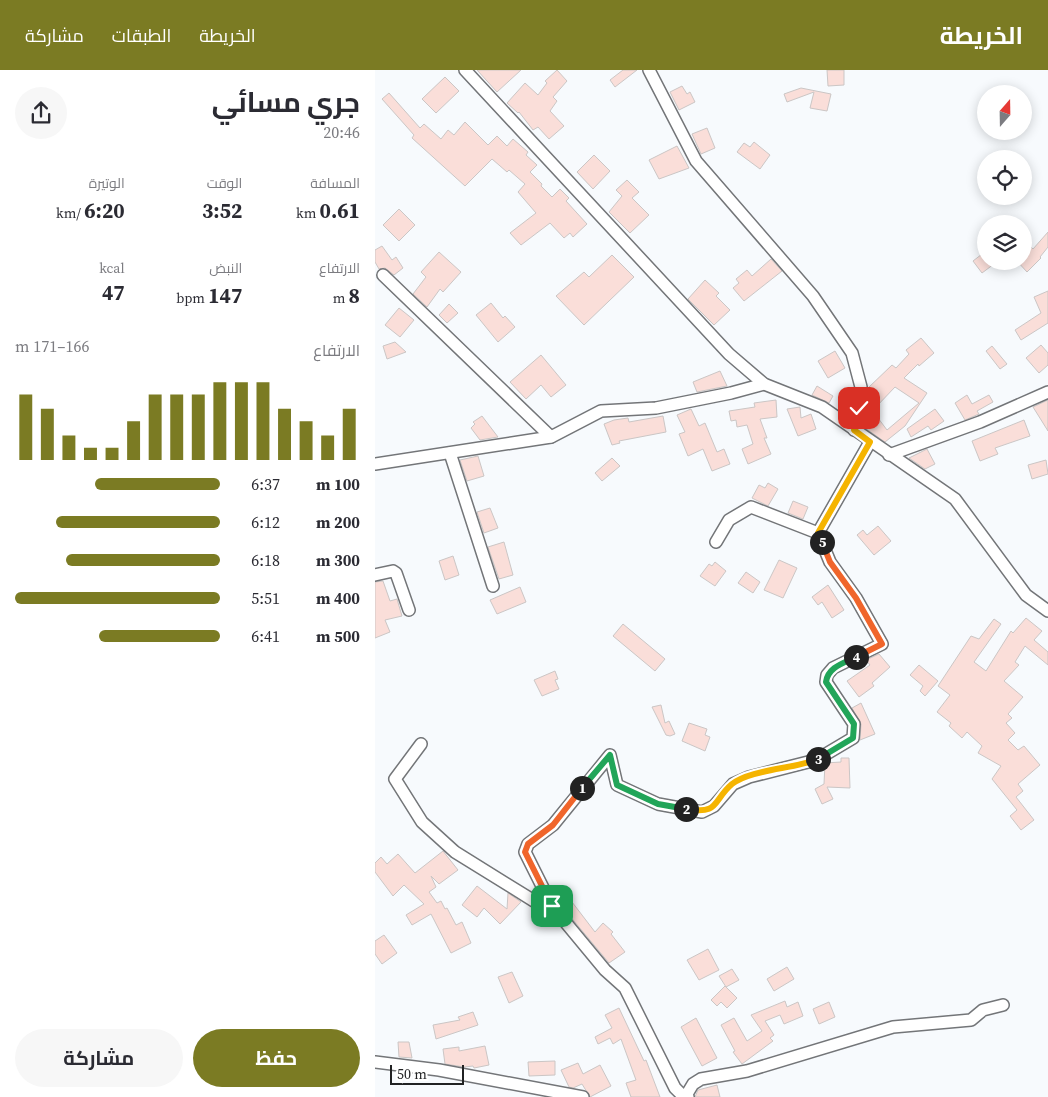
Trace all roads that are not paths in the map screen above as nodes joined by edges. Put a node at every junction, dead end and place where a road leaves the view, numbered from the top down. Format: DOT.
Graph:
graph roads {
  1 [pos="465,70"];
  2 [pos="649,70"];
  3 [pos="383,276"];
  4 [pos="764,384"];
  5 [pos="1048,392"];
  6 [pos="854,430"];
  7 [pos="551,437"];
  8 [pos="870,442"];
  9 [pos="450,453"];
  10 [pos="889,455"];
  11 [pos="375,464"];
  12 [pos="818,533"];
  13 [pos="716,542"];
  14 [pos="375,574"];
  15 [pos="493,586"];
  16 [pos="409,610"];
  17 [pos="1048,611"];
  18 [pos="421,744"];
  19 [pos="552,906"];
  20 [pos="1003,1004"];
  21 [pos="375,1062"];
  22 [pos="583,1097"];
  23 [pos="684,1097"];
  24 [pos="688,1097"];
  1 -- 4 [label="street"];
  2 -- 6 [label="street"];
  3 -- 7 [label="street"];
  4 -- 6 [label="street"];
  4 -- 7 [label="street"];
  5 -- 10 [label="street"];
  6 -- 8 [label="street"];
  7 -- 9 [label="street"];
  8 -- 10 [label="street"];
  8 -- 12 [label="street"];
  9 -- 11 [label="street"];
  9 -- 15 [label="street"];
  10 -- 17 [label="street"];
  12 -- 13 [label="street"];
  12 -- 19 [label="street"];
  14 -- 16 [label="street"];
  18 -- 19 [label="street"];
  19 -- 23 [label="street"];
  20 -- 24 [label="street"];
  21 -- 22 [label="street"];
}
